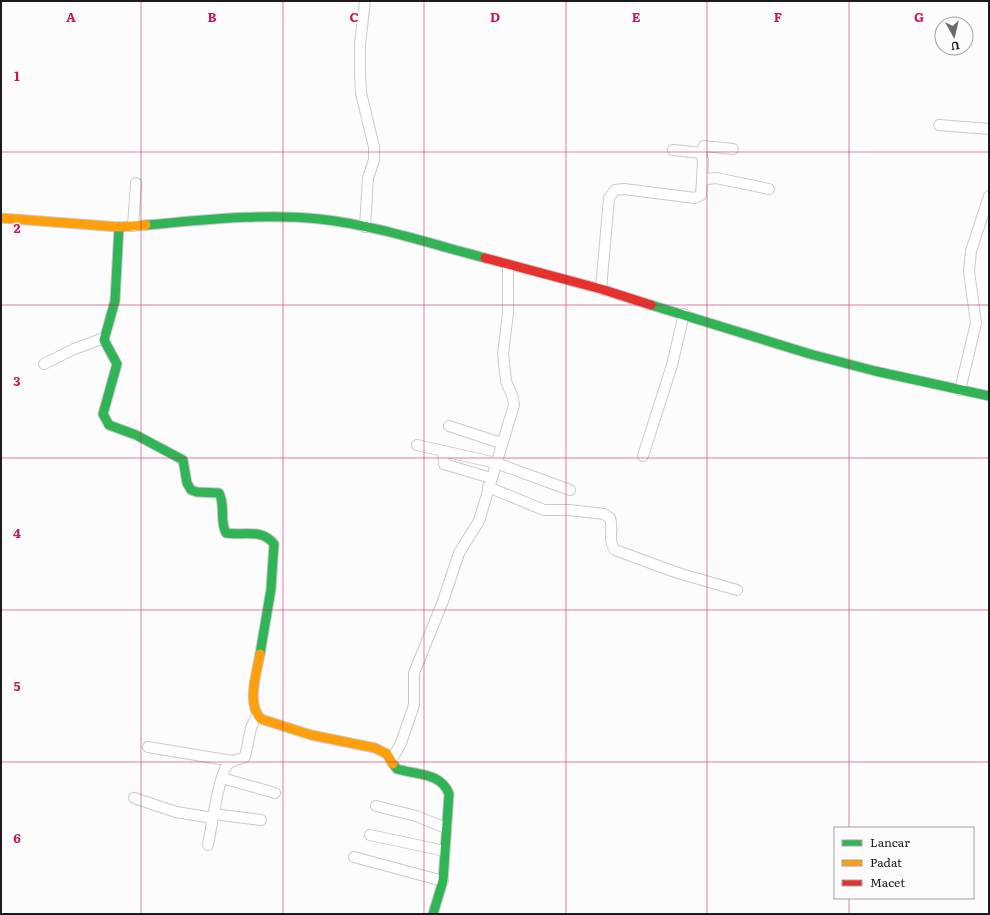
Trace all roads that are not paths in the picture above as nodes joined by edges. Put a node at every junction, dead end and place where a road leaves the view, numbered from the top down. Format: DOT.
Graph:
graph roads {
  1 [pos="365,1"];
  2 [pos="939,126"];
  3 [pos="989,129"];
  4 [pos="733,149"];
  5 [pos="672,150"];
  6 [pos="701,153"];
  7 [pos="702,181"];
  8 [pos="136,183"];
  9 [pos="769,189"];
  10 [pos="989,196"];
  11 [pos="1,218"];
  12 [pos="133,226"];
  13 [pos="119,227"];
  14 [pos="365,227"];
  15 [pos="508,266"];
  16 [pos="601,289"];
  17 [pos="684,314"];
  18 [pos="104,338"];
  19 [pos="44,364"];
  20 [pos="960,390"];
  21 [pos="989,396"];
  22 [pos="449,426"];
  23 [pos="501,443"];
  24 [pos="417,446"];
  25 [pos="444,451"];
  26 [pos="643,456"];
  27 [pos="496,463"];
  28 [pos="490,482"];
  29 [pos="570,490"];
  30 [pos="738,590"];
  31 [pos="256,715"];
  32 [pos="148,747"];
  33 [pos="232,761"];
  34 [pos="392,762"];
  35 [pos="222,778"];
  36 [pos="275,793"];
  37 [pos="134,798"];
  38 [pos="376,806"];
  39 [pos="214,816"];
  40 [pos="261,820"];
  41 [pos="446,828"];
  42 [pos="370,835"];
  43 [pos="208,845"];
  44 [pos="445,851"];
  45 [pos="354,858"];
  46 [pos="443,881"];
  47 [pos="433,914"];
  1 -- 14 [label="street"];
  2 -- 3 [label="street"];
  4 -- 6 [label="street"];
  5 -- 6 [label="street"];
  6 -- 7 [label="street"];
  7 -- 9 [label="street"];
  7 -- 16 [label="street"];
  8 -- 12 [label="street"];
  10 -- 20 [label="street"];
  11 -- 13 [label="main road"];
  12 -- 13 [label="main road"];
  12 -- 14 [label="main road"];
  13 -- 18 [label="main road"];
  14 -- 15 [label="main road"];
  15 -- 16 [label="main road"];
  15 -- 23 [label="street"];
  16 -- 17 [label="main road"];
  17 -- 20 [label="main road"];
  17 -- 26 [label="street"];
  18 -- 19 [label="street"];
  18 -- 31 [label="main road"];
  20 -- 21 [label="main road"];
  22 -- 23 [label="street"];
  23 -- 27 [label="street"];
  24 -- 25 [label="street"];
  25 -- 27 [label="street"];
  25 -- 28 [label="street"];
  27 -- 28 [label="street"];
  27 -- 29 [label="street"];
  28 -- 30 [label="street"];
  28 -- 34 [label="street"];
  31 -- 33 [label="street"];
  31 -- 34 [label="main road"];
  32 -- 33 [label="street"];
  33 -- 35 [label="street"];
  34 -- 41 [label="main road"];
  35 -- 36 [label="street"];
  35 -- 39 [label="street"];
  37 -- 39 [label="street"];
  38 -- 41 [label="street"];
  39 -- 40 [label="street"];
  39 -- 43 [label="street"];
  41 -- 44 [label="main road"];
  42 -- 44 [label="street"];
  44 -- 46 [label="main road"];
  45 -- 46 [label="street"];
  46 -- 47 [label="main road"];
}
